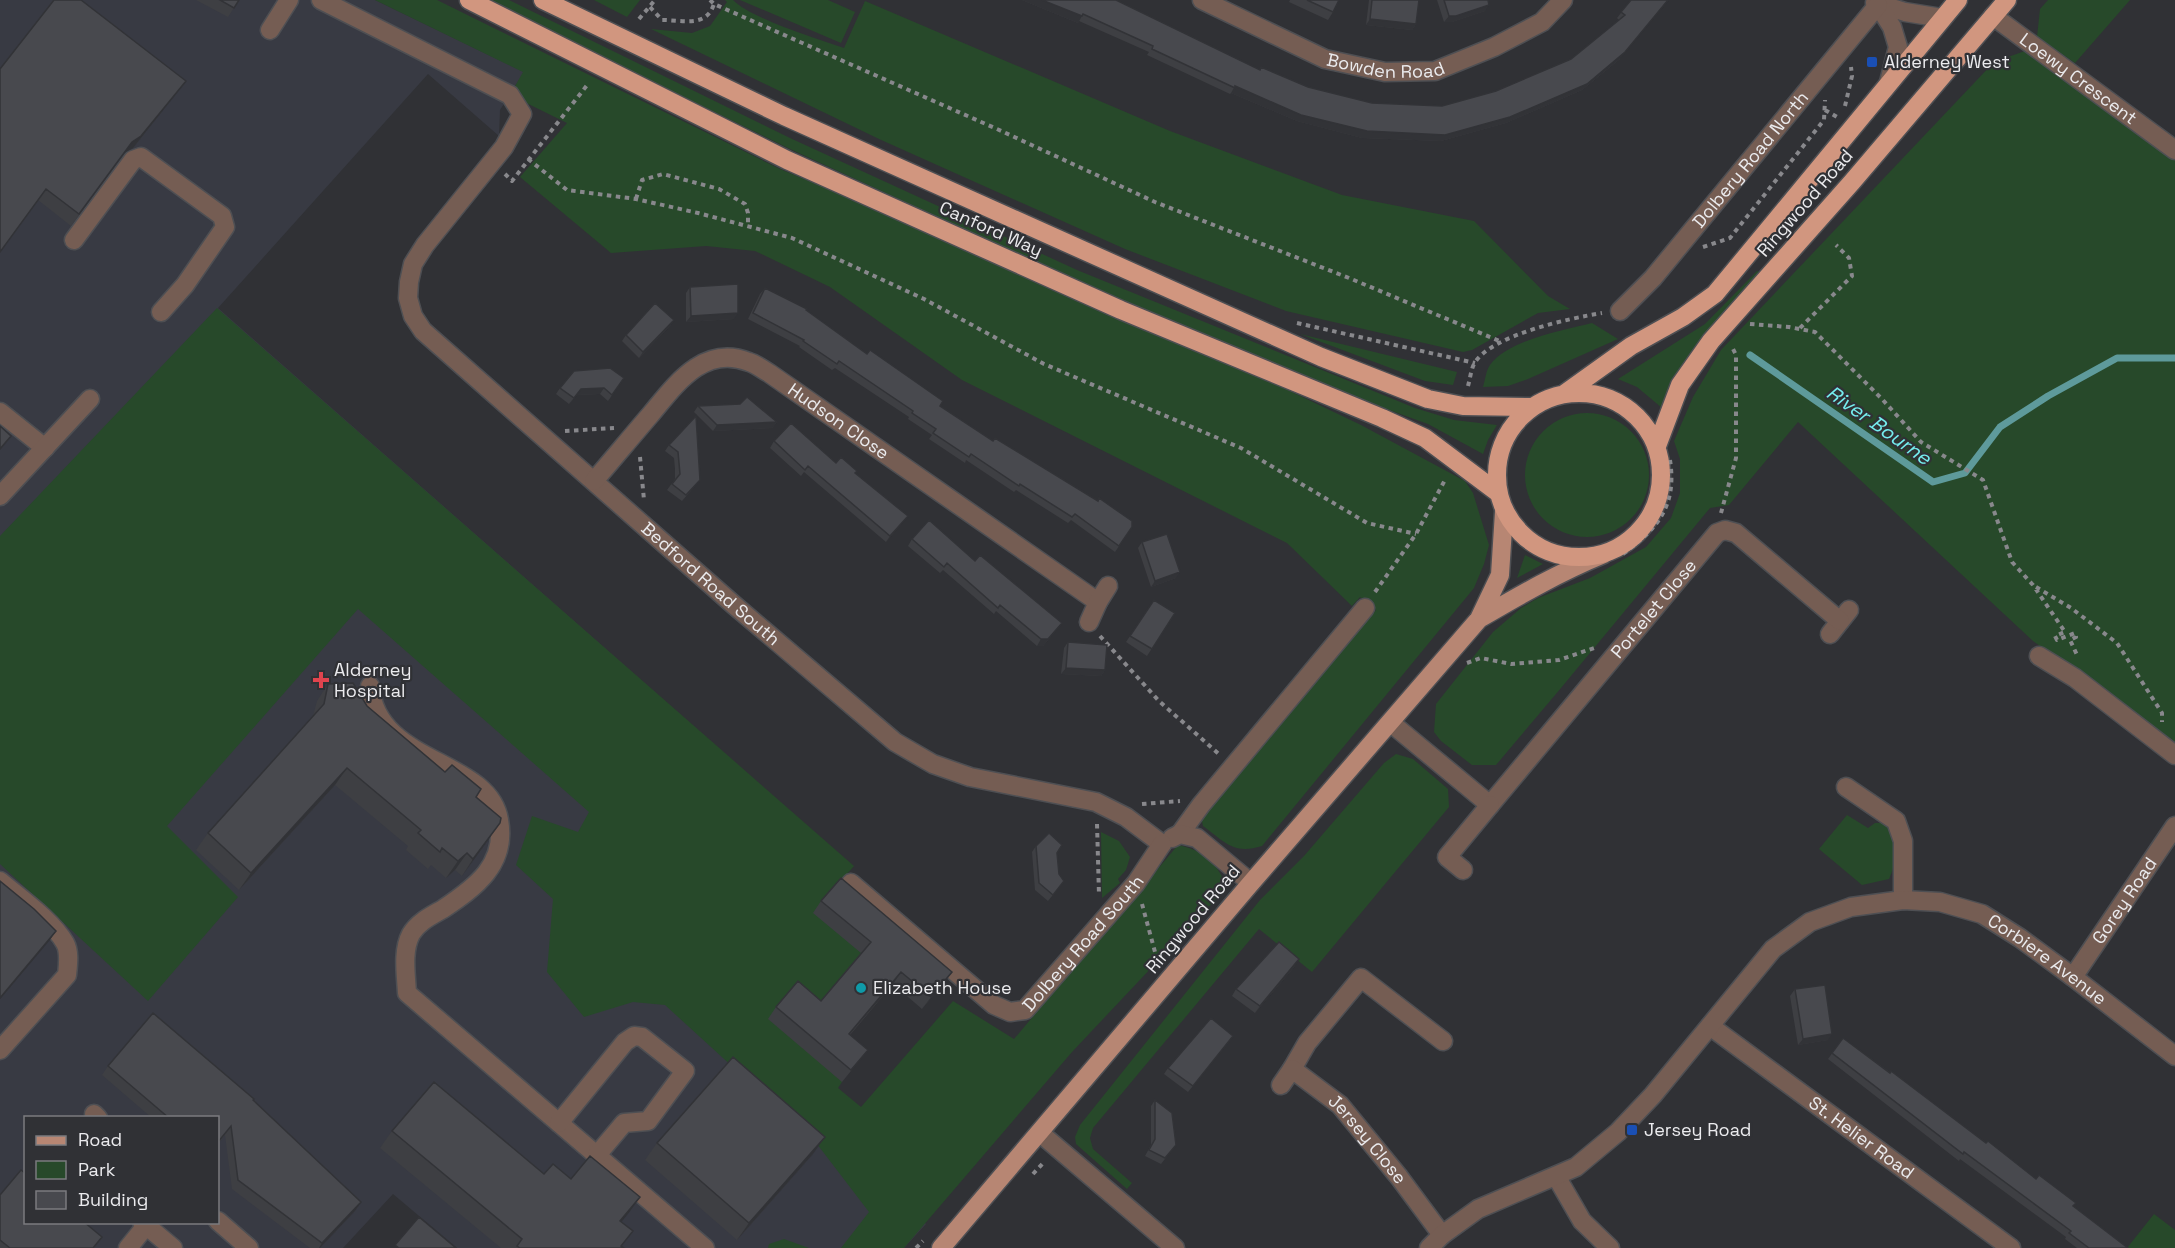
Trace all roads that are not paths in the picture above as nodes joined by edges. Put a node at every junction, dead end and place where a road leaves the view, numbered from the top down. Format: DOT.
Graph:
graph roads {
  1 [pos="289,0"];
  2 [pos="321,0"];
  3 [pos="468,0"];
  4 [pos="543,0"];
  5 [pos="1202,0"];
  6 [pos="1563,0"];
  7 [pos="1958,0"];
  8 [pos="2007,0"];
  9 [pos="1874,3"];
  10 [pos="1993,16"];
  11 [pos="1942,18"];
  12 [pos="270,30"];
  13 [pos="1889,82"];
  14 [pos="2172,141"];
  15 [pos="74,240"];
  16 [pos="1620,311"];
  17 [pos="161,312"];
  18 [pos="1564,394"];
  19 [pos="90,399"];
  20 [pos="1530,407"];
  21 [pos="0,412"];
  22 [pos="45,447"];
  23 [pos="1663,451"];
  24 [pos="594,481"];
  25 [pos="1497,492"];
  26 [pos="0,496"];
  27 [pos="1504,512"];
  28 [pos="1609,556"];
  29 [pos="1108,586"];
  30 [pos="1098,602"];
  31 [pos="1365,608"];
  32 [pos="1479,619"];
  33 [pos="1089,622"];
  34 [pos="1840,622"];
  35 [pos="2039,656"];
  36 [pos="370,686"];
  37 [pos="1391,723"];
  38 [pos="2175,755"];
  39 [pos="1846,787"];
  40 [pos="1490,805"];
  41 [pos="2175,826"];
  42 [pos="1180,834"];
  43 [pos="1162,844"];
  44 [pos="1462,870"];
  45 [pos="0,880"];
  46 [pos="851,883"];
  47 [pos="1251,883"];
  48 [pos="1903,900"];
  49 [pos="2073,977"];
  50 [pos="1710,1026"];
  51 [pos="1443,1041"];
  52 [pos="0,1050"];
  53 [pos="2175,1056"];
  54 [pos="1292,1069"];
  55 [pos="1281,1084"];
  56 [pos="559,1122"];
  57 [pos="1040,1133"];
  58 [pos="597,1155"];
  59 [pos="1556,1176"];
  60 [pos="219,1222"];
  61 [pos="146,1224"];
  62 [pos="1442,1235"];
  63 [pos="128,1248"];
  64 [pos="172,1248"];
  65 [pos="249,1248"];
  66 [pos="705,1248"];
  67 [pos="941,1248"];
  68 [pos="1175,1248"];
  69 [pos="1429,1248"];
  70 [pos="1610,1248"];
  71 [pos="2011,1248"];
  1 -- 12 [label="street"];
  2 -- 24 [label="street, Bedford Road South"];
  3 -- 25 [label="highway, Canford Way"];
  4 -- 20 [label="highway, Canford Way"];
  5 -- 6 [label="street, Bowden Road"];
  7 -- 11 [label="highway, Ringwood Road"];
  8 -- 10 [label="highway, Ringwood Road"];
  9 -- 11 [label="street"];
  9 -- 13 [label="street"];
  9 -- 16 [label="street, Dolbery Road North"];
  10 -- 14 [label="street, Loewy Crescent"];
  10 -- 23 [label="highway, Ringwood Road"];
  11 -- 13 [label="highway, Ringwood Road"];
  13 -- 18 [label="highway, Ringwood Road"];
  15 -- 17 [label="street"];
  18 -- 20 [label="highway"];
  18 -- 23 [label="highway"];
  19 -- 22 [label="street"];
  20 -- 25 [label="highway"];
  21 -- 22 [label="street"];
  22 -- 26 [label="street"];
  23 -- 28 [label="highway"];
  24 -- 30 [label="street, Hudson Close"];
  24 -- 43 [label="street, Bedford Road South"];
  25 -- 27 [label="highway"];
  27 -- 28 [label="highway"];
  27 -- 32 [label="main road, Ringwood Road"];
  28 -- 32 [label="main road, Ringwood Road"];
  29 -- 30 [label="street"];
  30 -- 33 [label="street"];
  31 -- 42 [label="street"];
  32 -- 37 [label="main road, Ringwood Road"];
  34 -- 40 [label="street, Portelet Close"];
  35 -- 38 [label="street"];
  36 -- 56 [label="street"];
  37 -- 40 [label="street"];
  37 -- 47 [label="main road, Ringwood Road"];
  39 -- 48 [label="street"];
  40 -- 44 [label="street, Portelet Close"];
  41 -- 49 [label="street, Gorey Road"];
  42 -- 43 [label="street"];
  42 -- 47 [label="street"];
  43 -- 46 [label="street, Dolbery Road South"];
  45 -- 52 [label="street"];
  47 -- 57 [label="main road, Ringwood Road"];
  48 -- 49 [label="street, Corbiere Avenue"];
  48 -- 50 [label="street, Corbiere Avenue"];
  49 -- 53 [label="street, Corbiere Avenue"];
  50 -- 59 [label="street"];
  50 -- 71 [label="street, St. Helier Road"];
  51 -- 54 [label="street"];
  54 -- 55 [label="street"];
  54 -- 62 [label="street, Jersey Close"];
  56 -- 58 [label="street"];
  56 -- 58 [label="street"];
  57 -- 67 [label="main road, Ringwood Road"];
  57 -- 68 [label="street"];
  58 -- 66 [label="street"];
  59 -- 62 [label="street"];
  59 -- 70 [label="street"];
  60 -- 65 [label="street"];
  61 -- 63 [label="street"];
  61 -- 64 [label="street"];
  62 -- 69 [label="street"];
}
